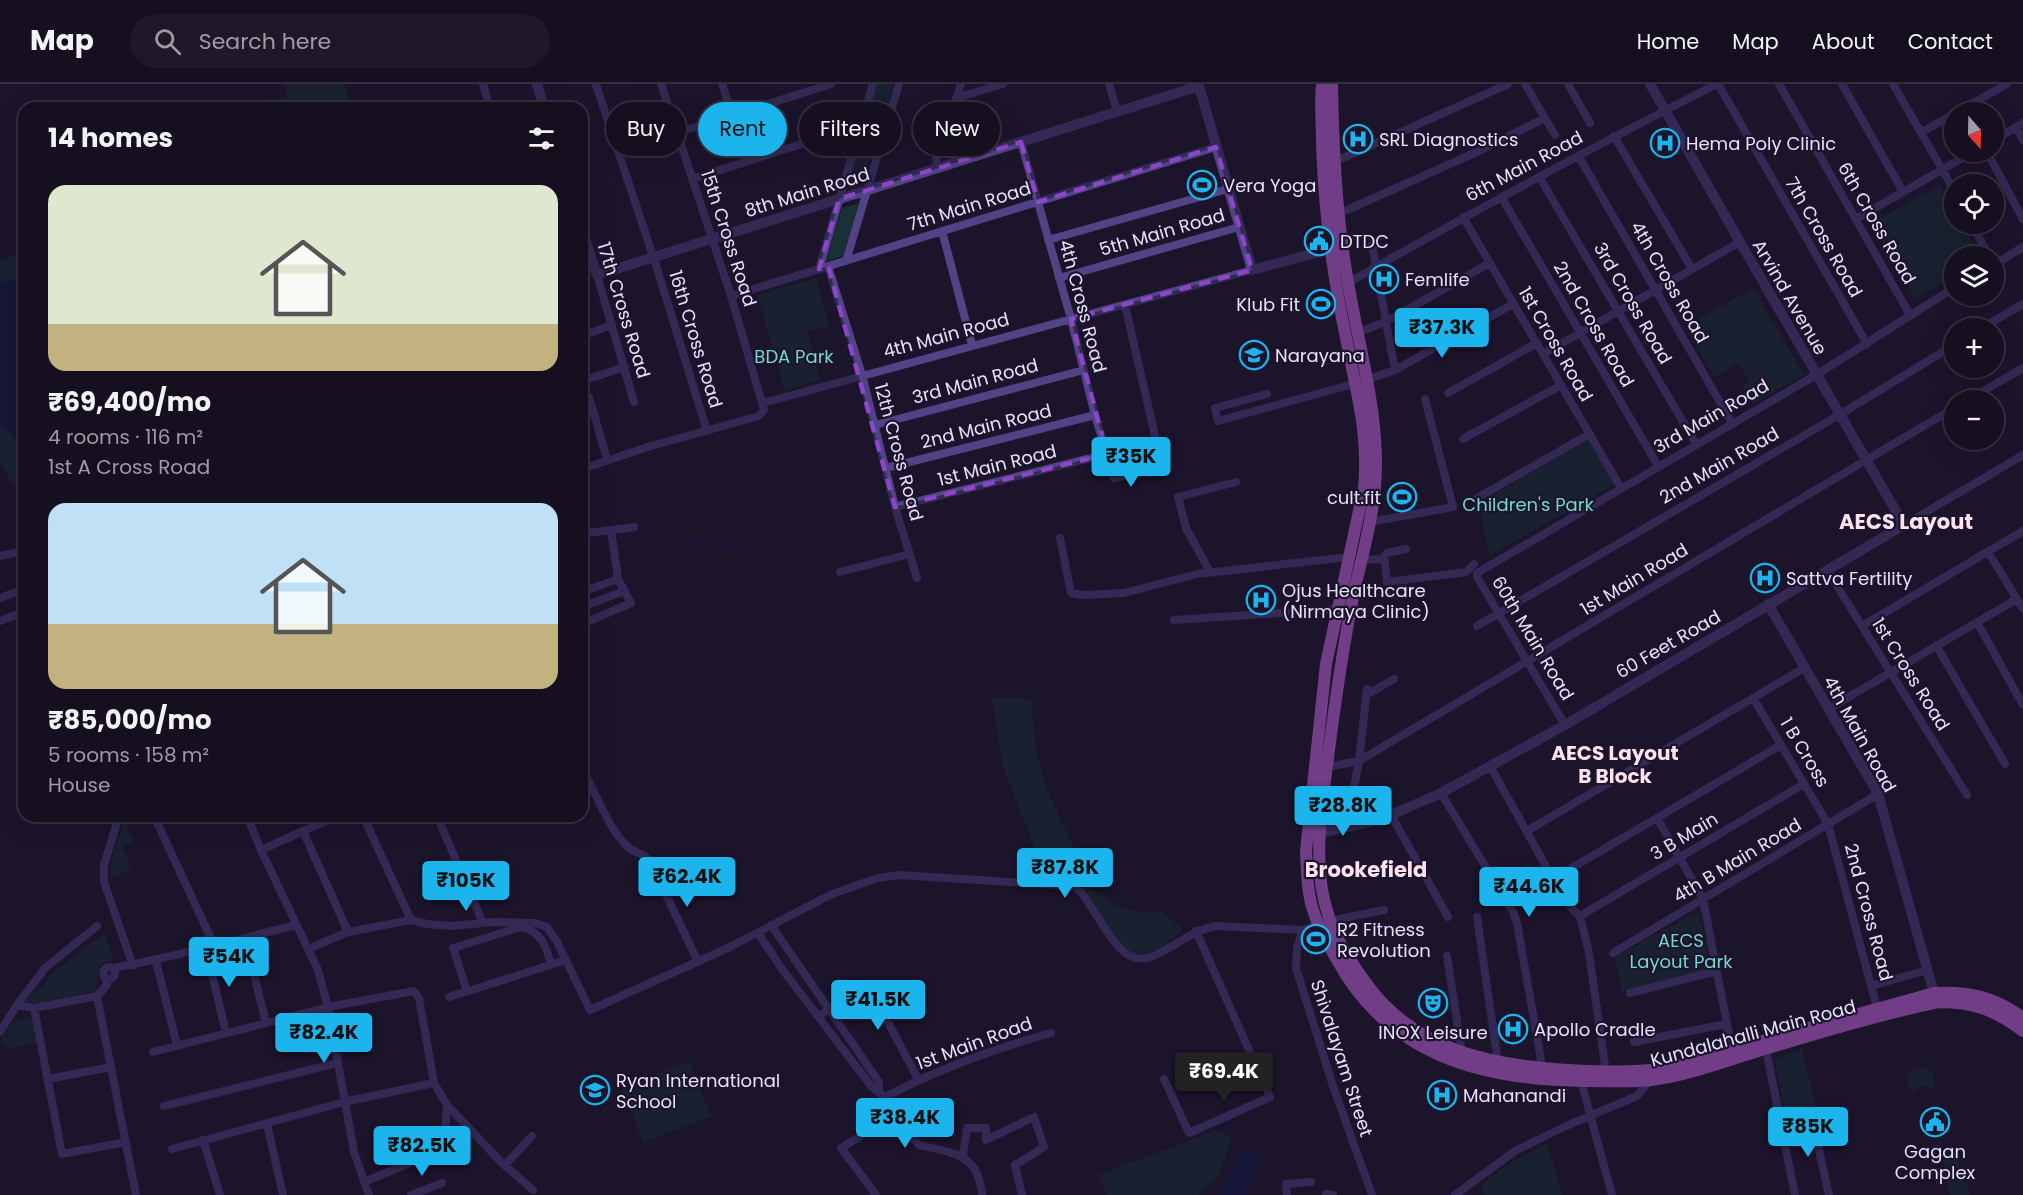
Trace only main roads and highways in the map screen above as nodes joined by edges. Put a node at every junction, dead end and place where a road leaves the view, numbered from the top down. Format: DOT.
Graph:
graph roads {
  1 [pos="1322,84"];
  2 [pos="1332,84"];
  3 [pos="1361,382"];
  4 [pos="1355,558"];
  5 [pos="1324,923"];
  6 [pos="2023,1018"];
  7 [pos="2023,1031"];
  8 [pos="1650,1075"];
  1 -- 3 [label="main road, Kundalahalli Main Road"];
  2 -- 3 [label="main road, Kundalahalli Main Road"];
  3 -- 4 [label="main road, Kundalahalli Main Road"];
  3 -- 4 [label="main road, Kundalahalli Main Road"];
  4 -- 5 [label="main road, Kundalahalli Main Road"];
  4 -- 5 [label="main road, Kundalahalli Main Road"];
  5 -- 8 [label="main road, Kundalahalli Main Road"];
  5 -- 8 [label="main road, Kundalahalli Main Road"];
  6 -- 8 [label="main road, Kundalahalli Main Road"];
  7 -- 8 [label="main road, Kundalahalli Main Road"];
}
